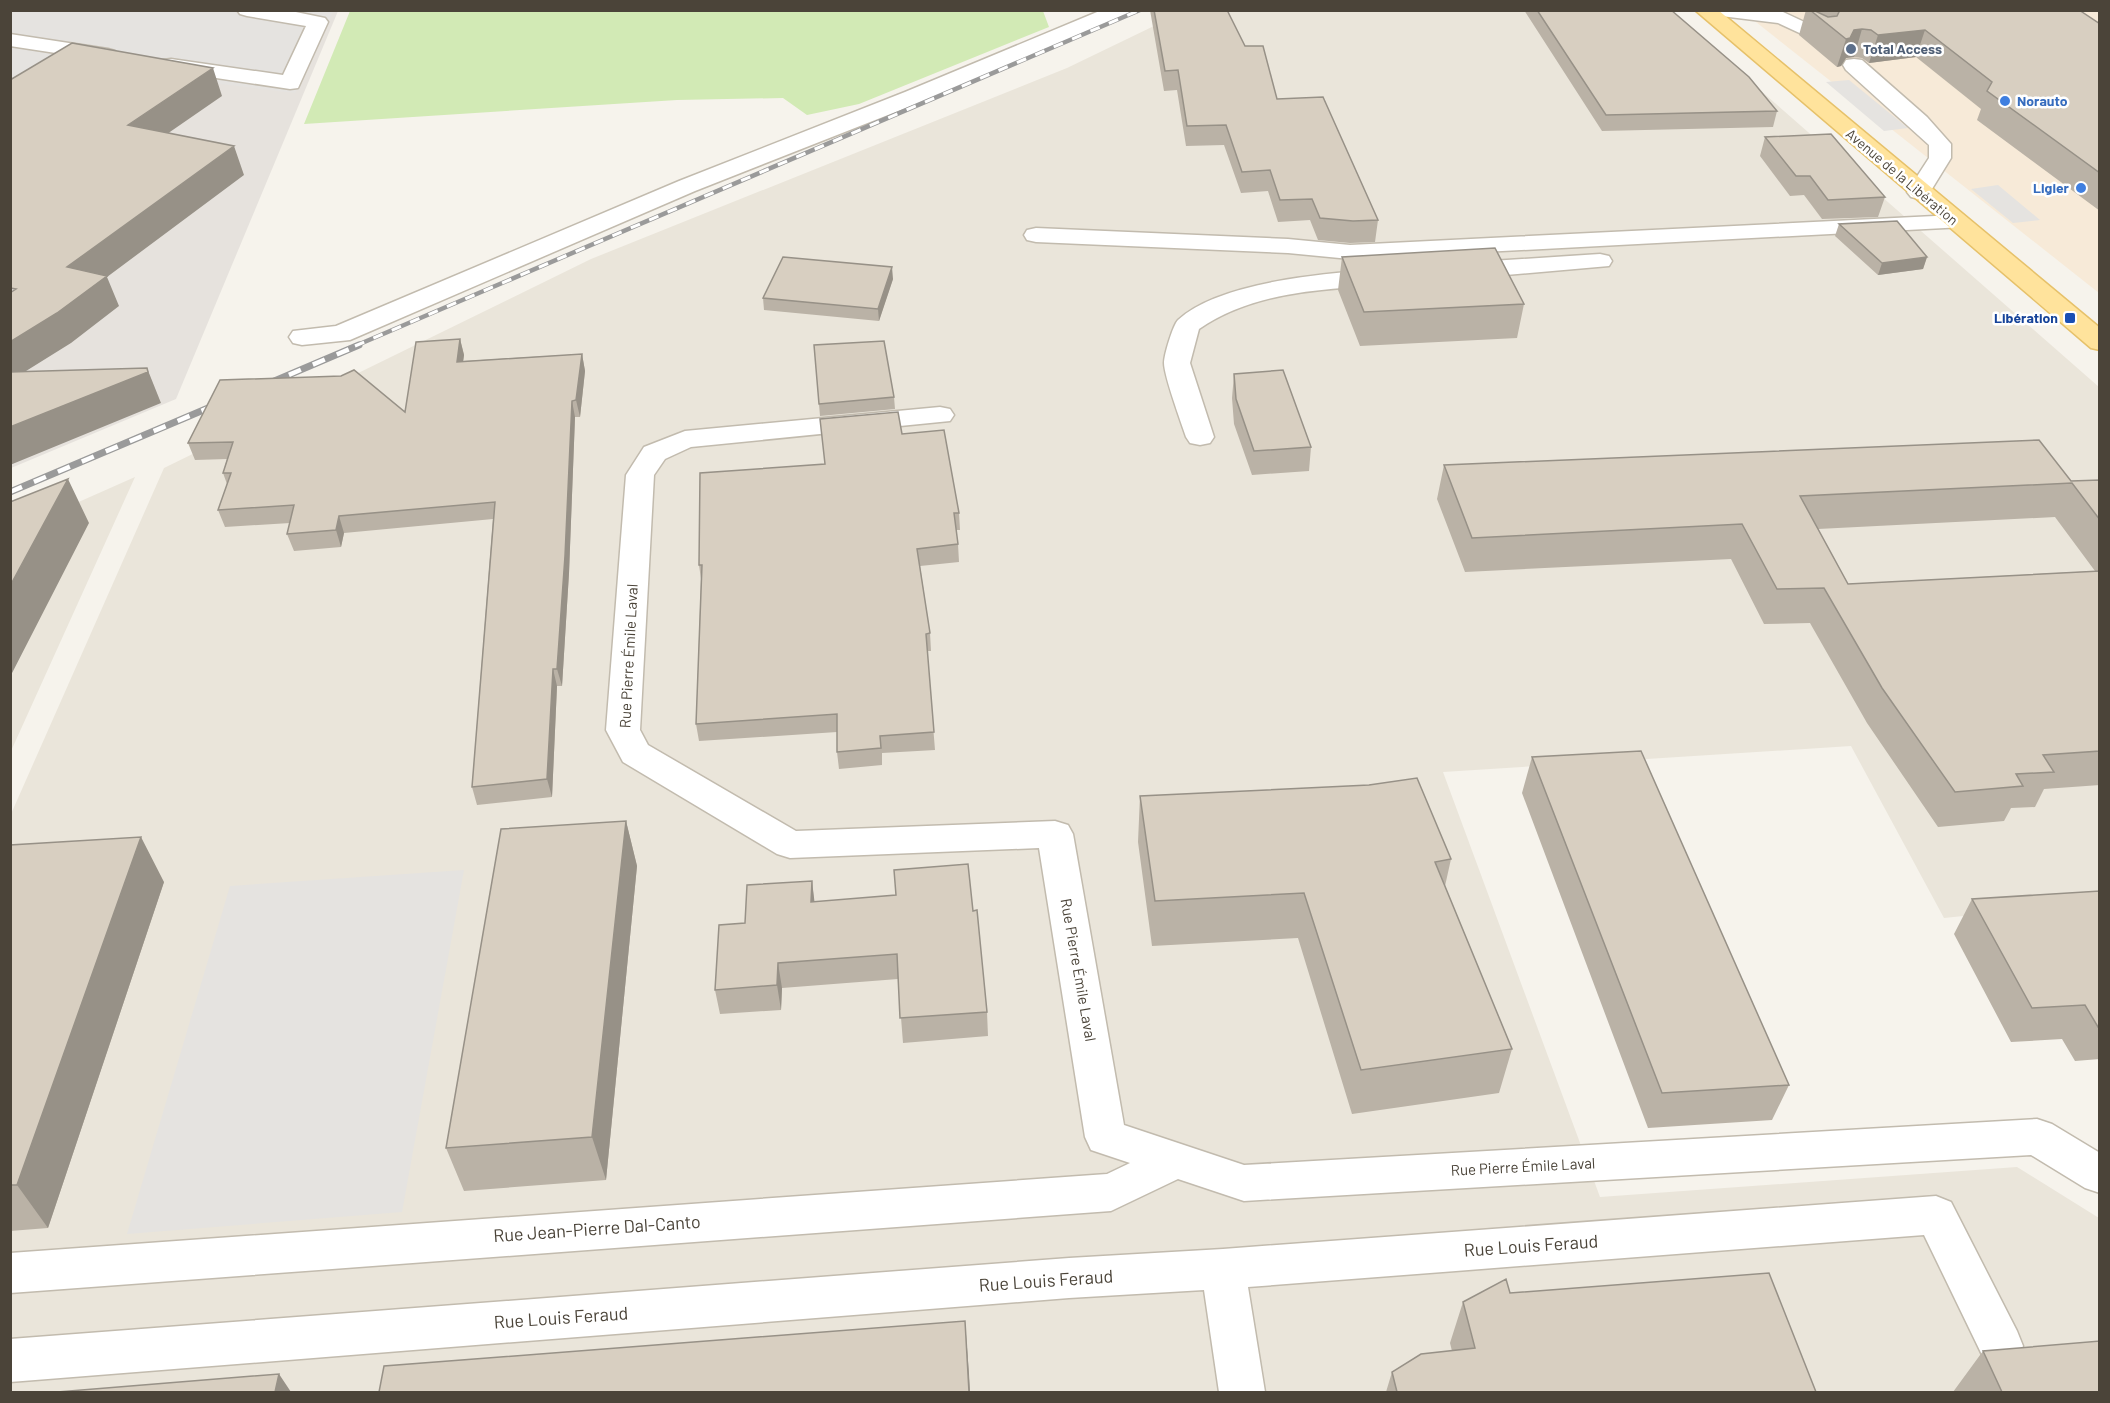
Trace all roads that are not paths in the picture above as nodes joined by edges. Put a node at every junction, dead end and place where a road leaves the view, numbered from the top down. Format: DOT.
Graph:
graph roads {
  1 [pos="248,10"];
  2 [pos="1121,10"];
  3 [pos="1706,10"];
  4 [pos="1721,10"];
  5 [pos="1747,12"];
  6 [pos="1824,14"];
  7 [pos="1783,18"];
  8 [pos="1821,37"];
  9 [pos="10,40"];
  10 [pos="132,59"];
  11 [pos="154,62"];
  12 [pos="1854,65"];
  13 [pos="1919,192"];
  14 [pos="1962,228"];
  15 [pos="1036,235"];
  16 [pos="1440,273"];
  17 [pos="1405,275"];
  18 [pos="302,337"];
  19 [pos="2100,342"];
  20 [pos="940,415"];
  21 [pos="1200,437"];
  22 [pos="1177,1160"];
  23 [pos="2100,1175"];
  24 [pos="1223,1269"];
  25 [pos="10,1272"];
  26 [pos="2001,1346"];
  27 [pos="10,1361"];
  28 [pos="1242,1392"];
  1 -- 11 [label="street"];
  2 -- 18 [label="street"];
  3 -- 13 [label="main road, Avenue de la Libération"];
  4 -- 5 [label="street"];
  5 -- 7 [label="street"];
  6 -- 7 [label="street"];
  7 -- 8 [label="street"];
  9 -- 10 [label="street"];
  12 -- 13 [label="street"];
  13 -- 14 [label="main road, Avenue de la Libération"];
  14 -- 15 [label="street"];
  14 -- 16 [label="street"];
  14 -- 19 [label="main road, Avenue de la Libération"];
  17 -- 21 [label="street"];
  20 -- 22 [label="street, Rue Pierre Émile Laval"];
  22 -- 23 [label="street, Rue Pierre Émile Laval"];
  22 -- 25 [label="street, Rue Jean-Pierre Dal-Canto"];
  24 -- 26 [label="street, Rue Louis Feraud"];
  24 -- 27 [label="street, Rue Louis Feraud"];
  24 -- 28 [label="street"];
}
